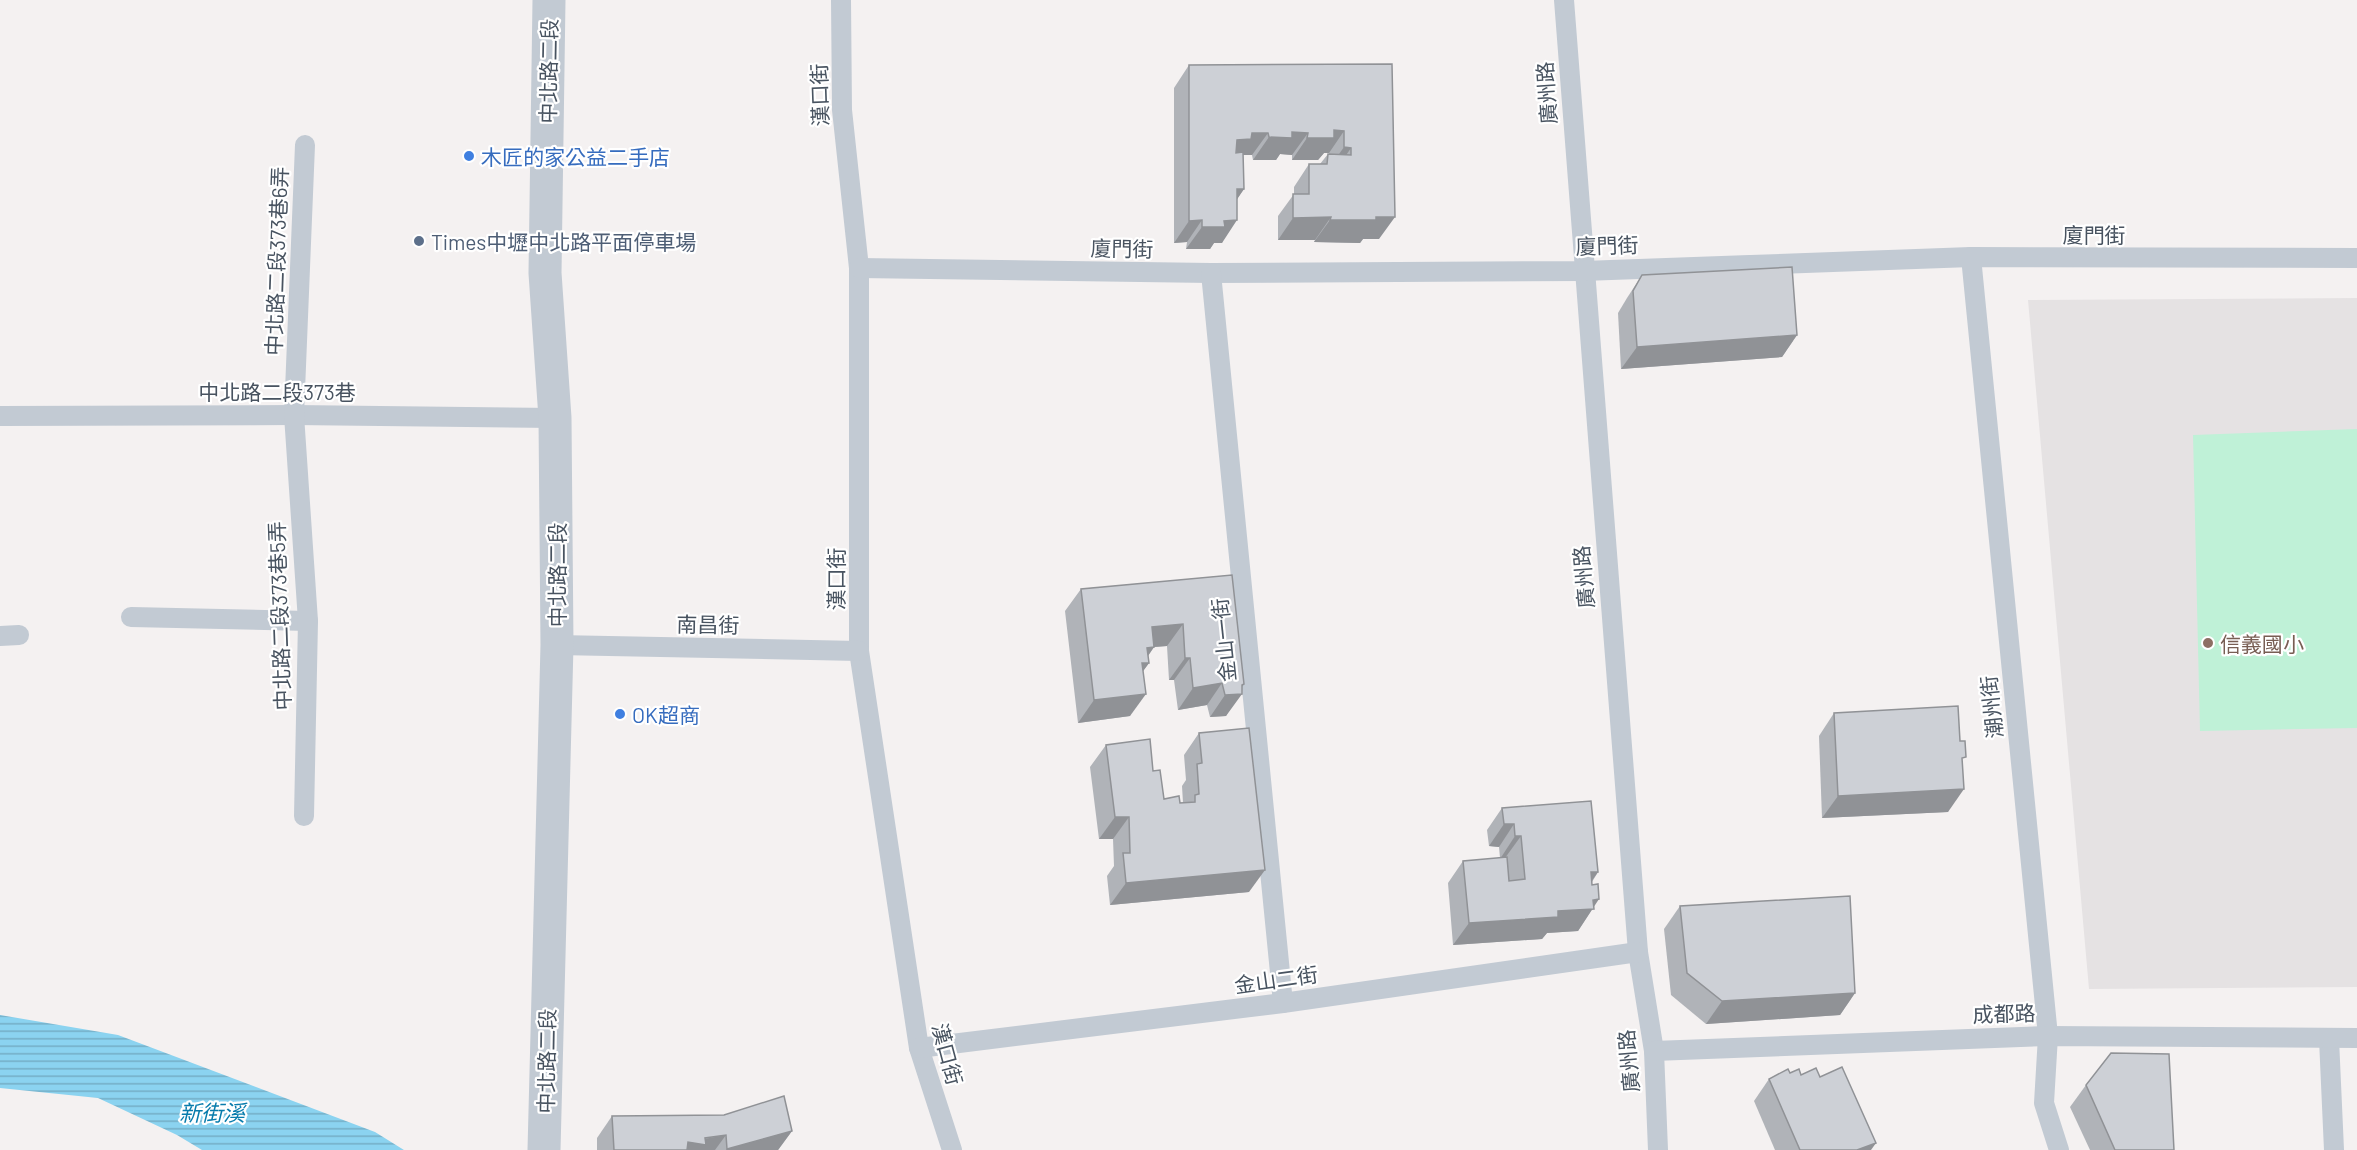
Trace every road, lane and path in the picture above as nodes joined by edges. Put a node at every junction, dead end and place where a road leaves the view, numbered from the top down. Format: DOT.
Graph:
graph roads {
  1 [pos="549,0"];
  2 [pos="841,0"];
  3 [pos="1564,0"];
  4 [pos="305,145"];
  5 [pos="1971,257"];
  6 [pos="2357,258"];
  7 [pos="859,268"];
  8 [pos="1583,270"];
  9 [pos="1211,273"];
  10 [pos="294,415"];
  11 [pos="0,416"];
  12 [pos="555,418"];
  13 [pos="131,617"];
  14 [pos="308,621"];
  15 [pos="557,645"];
  16 [pos="859,651"];
  17 [pos="304,816"];
  18 [pos="1638,952"];
  19 [pos="1283,1002"];
  20 [pos="2048,1036"];
  21 [pos="2357,1038"];
  22 [pos="2329,1039"];
  23 [pos="919,1048"];
  24 [pos="1654,1051"];
  25 [pos="544,1150"];
  26 [pos="952,1150"];
  27 [pos="1658,1150"];
  28 [pos="2058,1150"];
  29 [pos="2334,1150"];
  1 -- 12 [label="street, 中北路二段"];
  2 -- 7 [label="lane, 漢口街"];
  3 -- 8 [label="lane, 廣州路"];
  4 -- 10 [label="lane, 中北路二段373巷6弄"];
  5 -- 6 [label="lane, 廈門街"];
  5 -- 8 [label="lane, 廈門街"];
  5 -- 20 [label="lane, 潮州街"];
  7 -- 9 [label="lane, 廈門街"];
  7 -- 16 [label="lane, 漢口街"];
  8 -- 9 [label="lane, 廈門街"];
  8 -- 18 [label="lane, 廣州路"];
  9 -- 19 [label="lane, 金山一街"];
  10 -- 11 [label="lane, 中北路二段373巷"];
  10 -- 12 [label="lane, 中北路二段373巷"];
  10 -- 14 [label="lane, 中北路二段373巷5弄"];
  12 -- 15 [label="street, 中北路二段"];
  13 -- 14 [label="lane"];
  14 -- 17 [label="lane, 中北路二段373巷5弄"];
  15 -- 16 [label="lane, 南昌街"];
  15 -- 25 [label="street, 中北路二段"];
  16 -- 23 [label="lane, 漢口街"];
  18 -- 19 [label="lane, 金山二街"];
  18 -- 24 [label="lane, 廣州路"];
  19 -- 23 [label="lane, 金山二街"];
  20 -- 22 [label="lane, 成都路"];
  20 -- 24 [label="lane, 成都路"];
  20 -- 28 [label="lane, 潮州街"];
  21 -- 22 [label="lane, 成都路"];
  22 -- 29 [label="lane"];
  23 -- 26 [label="lane, 漢口街"];
  24 -- 27 [label="lane, 廣州路"];
}
